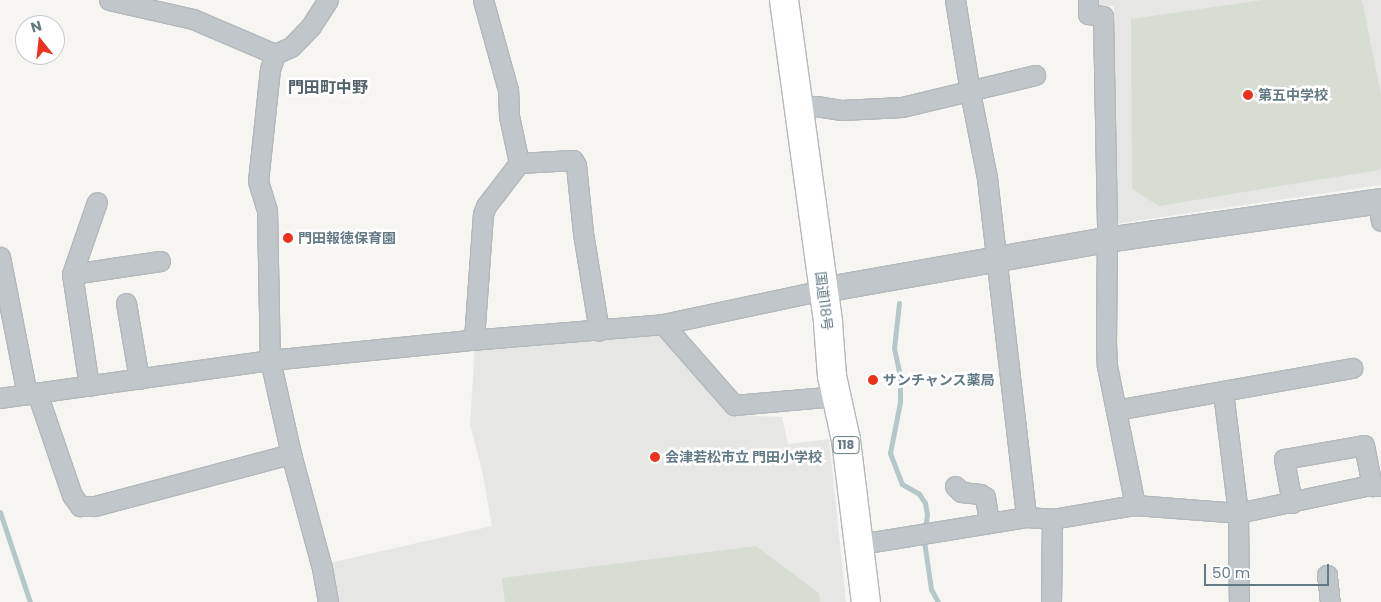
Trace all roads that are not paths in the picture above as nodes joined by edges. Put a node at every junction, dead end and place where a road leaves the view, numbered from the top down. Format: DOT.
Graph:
graph roads {
  1 [pos="110,0"];
  2 [pos="328,0"];
  3 [pos="483,0"];
  4 [pos="784,0"];
  5 [pos="955,0"];
  6 [pos="1088,0"];
  7 [pos="275,54"];
  8 [pos="1035,75"];
  9 [pos="970,92"];
  10 [pos="797,107"];
  11 [pos="519,163"];
  12 [pos="97,202"];
  13 [pos="1380,208"];
  14 [pos="1107,240"];
  15 [pos="0,257"];
  16 [pos="997,260"];
  17 [pos="160,261"];
  18 [pos="72,274"];
  19 [pos="823,290"];
  20 [pos="126,303"];
  21 [pos="663,324"];
  22 [pos="599,330"];
  23 [pos="474,339"];
  24 [pos="270,360"];
  25 [pos="1352,368"];
  26 [pos="139,379"];
  27 [pos="89,386"];
  28 [pos="1222,392"];
  29 [pos="32,393"];
  30 [pos="836,396"];
  31 [pos="0,398"];
  32 [pos="1116,410"];
  33 [pos="291,454"];
  34 [pos="954,486"];
  35 [pos="1376,486"];
  36 [pos="1292,503"];
  37 [pos="1134,505"];
  38 [pos="1238,513"];
  39 [pos="1026,517"];
  40 [pos="1052,519"];
  41 [pos="989,523"];
  42 [pos="860,544"];
  43 [pos="1327,575"];
  44 [pos="328,602"];
  45 [pos="866,602"];
  46 [pos="1051,602"];
  47 [pos="1239,602"];
  48 [pos="1330,602"];
  1 -- 7 [label="street"];
  2 -- 7 [label="street"];
  3 -- 11 [label="street"];
  4 -- 10 [label="highway, 国道118号 / 118"];
  5 -- 9 [label="street"];
  6 -- 14 [label="street"];
  7 -- 24 [label="street"];
  8 -- 9 [label="street"];
  9 -- 10 [label="street"];
  9 -- 16 [label="street"];
  10 -- 19 [label="highway, 国道118号 / 118"];
  11 -- 22 [label="street"];
  11 -- 23 [label="street"];
  12 -- 18 [label="street"];
  13 -- 14 [label="street"];
  14 -- 16 [label="street"];
  14 -- 32 [label="street"];
  15 -- 29 [label="street"];
  16 -- 19 [label="street"];
  16 -- 39 [label="street"];
  17 -- 18 [label="street"];
  18 -- 27 [label="street"];
  19 -- 21 [label="street"];
  19 -- 30 [label="highway, 国道118号 / 118"];
  20 -- 26 [label="street"];
  21 -- 22 [label="street"];
  21 -- 30 [label="street"];
  22 -- 23 [label="street"];
  23 -- 24 [label="street"];
  24 -- 26 [label="street"];
  24 -- 33 [label="street"];
  25 -- 28 [label="street"];
  26 -- 27 [label="street"];
  27 -- 29 [label="street"];
  28 -- 32 [label="street"];
  28 -- 38 [label="street"];
  29 -- 31 [label="street"];
  29 -- 33 [label="street"];
  30 -- 42 [label="highway, 国道118号 / 118"];
  32 -- 37 [label="street"];
  33 -- 44 [label="street"];
  34 -- 41 [label="street"];
  35 -- 36 [label="street"];
  35 -- 36 [label="street"];
  36 -- 38 [label="street"];
  37 -- 38 [label="street"];
  37 -- 40 [label="street"];
  38 -- 47 [label="street"];
  39 -- 40 [label="street"];
  39 -- 41 [label="street"];
  40 -- 46 [label="street"];
  41 -- 42 [label="street"];
  42 -- 45 [label="highway, 国道118号 / 118"];
  43 -- 48 [label="street"];
}
